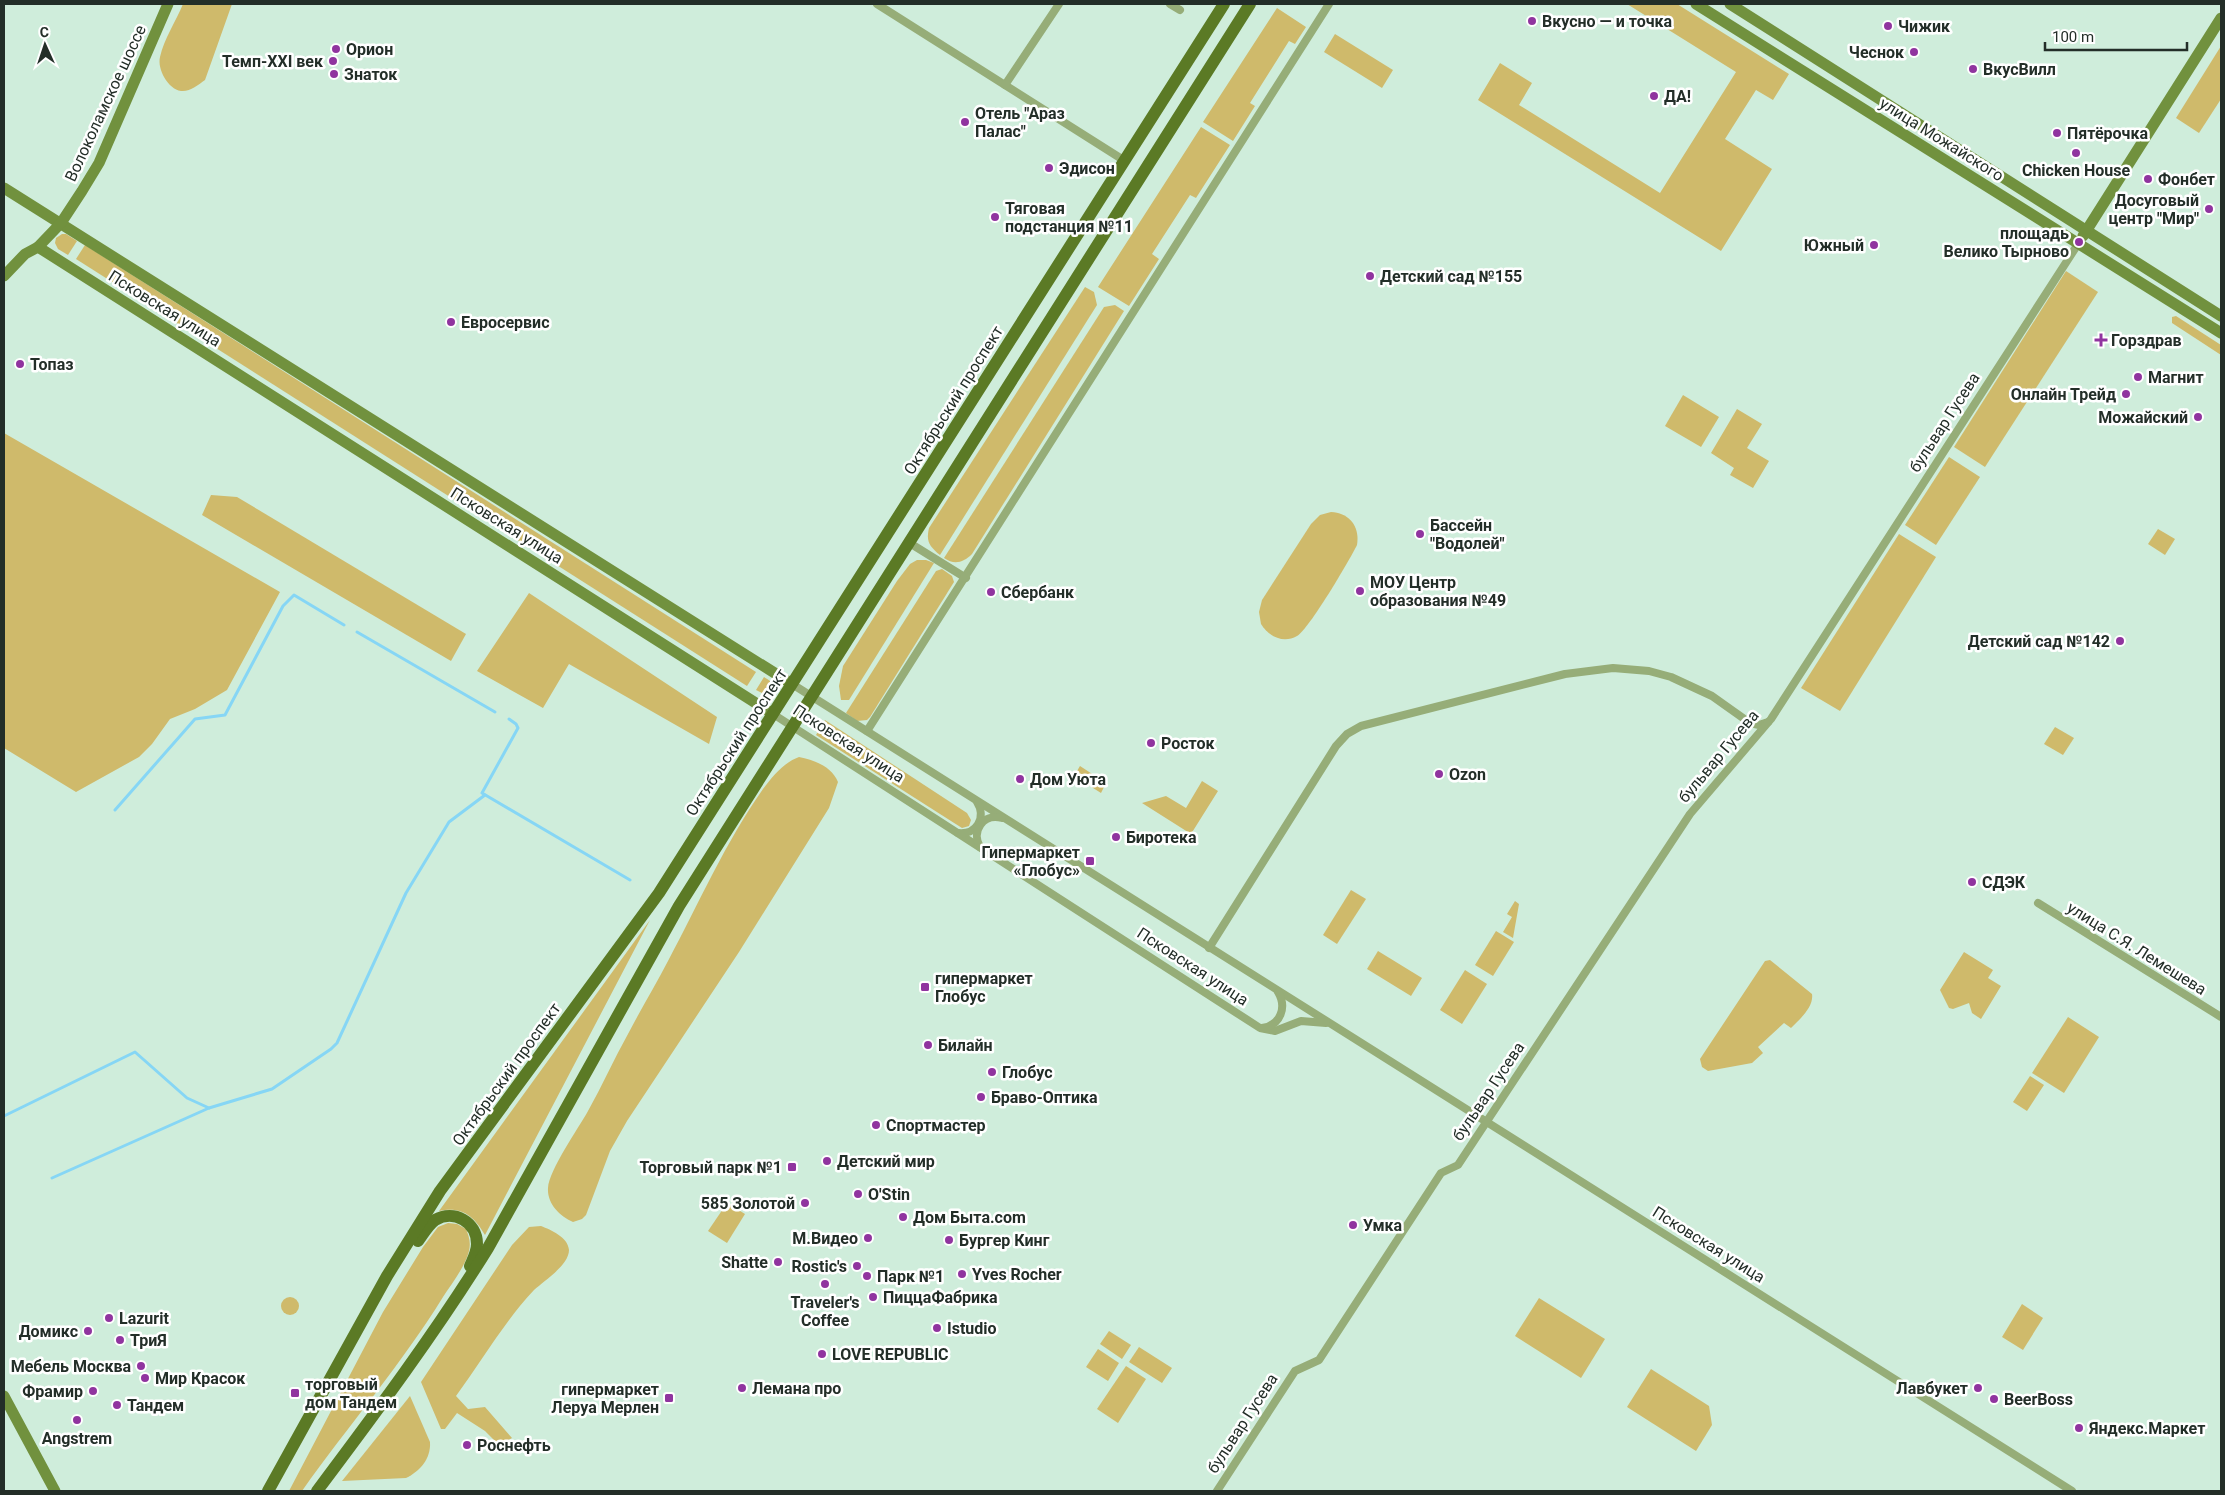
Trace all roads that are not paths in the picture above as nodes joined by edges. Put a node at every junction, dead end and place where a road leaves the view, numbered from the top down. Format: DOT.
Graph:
graph roads {
  1 [pos="168,4"];
  2 [pos="878,4"];
  3 [pos="1058,4"];
  4 [pos="1170,4"];
  5 [pos="1224,4"];
  6 [pos="1250,4"];
  7 [pos="1330,4"];
  8 [pos="1696,4"];
  9 [pos="1730,4"];
  10 [pos="889,7"];
  11 [pos="1180,10"];
  12 [pos="2221,18"];
  13 [pos="1005,85"];
  14 [pos="1125,161"];
  15 [pos="4,188"];
  16 [pos="61,224"];
  17 [pos="2086,230"];
  18 [pos="2078,244"];
  19 [pos="38,247"];
  20 [pos="4,276"];
  21 [pos="2221,316"];
  22 [pos="2221,334"];
  23 [pos="908,542"];
  24 [pos="966,578"];
  25 [pos="792,684"];
  26 [pos="812,696"];
  27 [pos="773,714"];
  28 [pos="1771,719"];
  29 [pos="792,726"];
  30 [pos="867,731"];
  31 [pos="973,799"];
  32 [pos="1005,819"];
  33 [pos="958,833"];
  34 [pos="982,849"];
  35 [pos="2038,903"];
  36 [pos="1209,948"];
  37 [pos="1278,991"];
  38 [pos="2221,1016"];
  39 [pos="1329,1023"];
  40 [pos="1260,1028"];
  41 [pos="1487,1122"];
  42 [pos="385,1280"];
  43 [pos="460,1294"];
  44 [pos="4,1396"];
  45 [pos="55,1491"];
  46 [pos="268,1491"];
  47 [pos="317,1491"];
  48 [pos="1217,1491"];
  49 [pos="2072,1491"];
  1 -- 16 [label="main road, Волоколамское шоссе"];
  2 -- 10 [label="street"];
  3 -- 13 [label="street"];
  4 -- 11 [label="street"];
  5 -- 14 [label="main road, Октябрьский проспект"];
  6 -- 23 [label="main road"];
  7 -- 24 [label="street"];
  8 -- 18 [label="main road, улица Можайского"];
  9 -- 17 [label="main road, улица Можайского"];
  10 -- 13 [label="street"];
  12 -- 17 [label="main road, бульвар Гусева"];
  13 -- 14 [label="street"];
  14 -- 25 [label="main road, Октябрьский проспект"];
  15 -- 16 [label="main road, Псковская улица"];
  16 -- 19 [label="main road, Волоколамское шоссе"];
  16 -- 25 [label="main road, Псковская улица"];
  17 -- 18 [label="main road, бульвар Гусева"];
  17 -- 21 [label="main road, улица Можайского"];
  18 -- 22 [label="main road, улица Можайского"];
  18 -- 28 [label="street, бульвар Гусева"];
  19 -- 20 [label="main road, Волоколамское шоссе"];
  19 -- 27 [label="main road, Псковская улица"];
  23 -- 24 [label="street"];
  23 -- 26 [label="main road"];
  24 -- 30 [label="street"];
  25 -- 26 [label="street, Псковская улица"];
  25 -- 27 [label="main road, Октябрьский проспект"];
  26 -- 29 [label="main road"];
  26 -- 30 [label="street, Псковская улица"];
  27 -- 29 [label="street, Псковская улица"];
  27 -- 42 [label="main road, Октябрьский проспект"];
  28 -- 36 [label="street"];
  28 -- 41 [label="street, бульвар Гусева"];
  29 -- 33 [label="street, Псковская улица"];
  29 -- 43 [label="main road"];
  30 -- 31 [label="street, Псковская улица"];
  31 -- 32 [label="street, Псковская улица"];
  31 -- 33 [label="street"];
  32 -- 34 [label="street"];
  32 -- 36 [label="street, Псковская улица"];
  33 -- 34 [label="street, Псковская улица"];
  34 -- 40 [label="street, Псковская улица"];
  35 -- 38 [label="street, улица С.Я. Лемешева"];
  36 -- 37 [label="street, Псковская улица"];
  37 -- 39 [label="street, Псковская улица"];
  37 -- 40 [label="street"];
  39 -- 40 [label="street, Псковская улица"];
  39 -- 41 [label="street, Псковская улица"];
  41 -- 48 [label="street, бульвар Гусева"];
  41 -- 49 [label="street, Псковская улица"];
  42 -- 43 [label="main road"];
  42 -- 46 [label="main road, Октябрьский проспект"];
  43 -- 47 [label="main road"];
  44 -- 45 [label="main road"];
}
